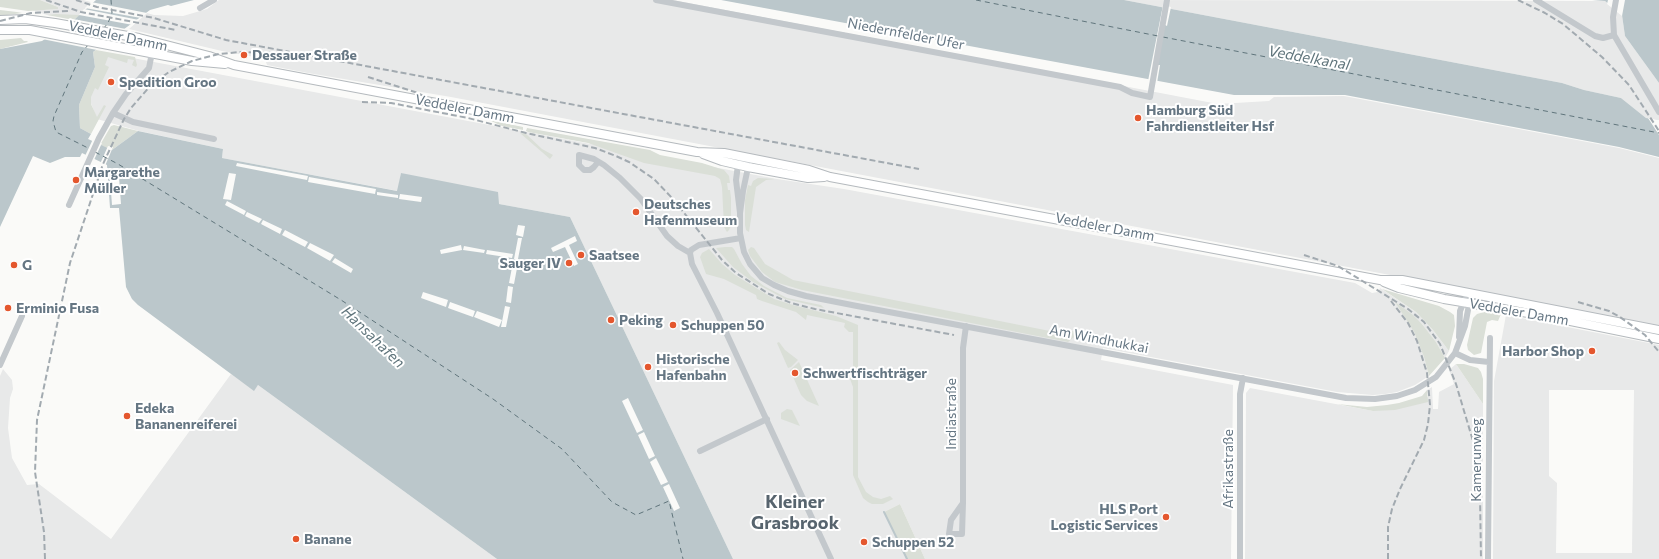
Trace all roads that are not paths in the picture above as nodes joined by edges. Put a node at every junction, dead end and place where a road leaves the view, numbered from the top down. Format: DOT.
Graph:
graph roads {
  1 [pos="214,0"];
  2 [pos="656,0"];
  3 [pos="1167,0"];
  4 [pos="1536,0"];
  5 [pos="1616,0"];
  6 [pos="200,8"];
  7 [pos="0,20"];
  8 [pos="0,30"];
  9 [pos="1614,35"];
  10 [pos="154,42"];
  11 [pos="152,53"];
  12 [pos="234,65"];
  13 [pos="1659,112"];
  14 [pos="113,113"];
  15 [pos="214,139"];
  16 [pos="697,152"];
  17 [pos="750,158"];
  18 [pos="598,162"];
  19 [pos="738,165"];
  20 [pos="748,167"];
  21 [pos="830,177"];
  22 [pos="69,205"];
  23 [pos="740,213"];
  24 [pos="740,238"];
  25 [pos="690,253"];
  26 [pos="1380,280"];
  27 [pos="1471,294"];
  28 [pos="1466,303"];
  29 [pos="22,316"];
  30 [pos="966,326"];
  31 [pos="1659,330"];
  32 [pos="1490,338"];
  33 [pos="1659,339"];
  34 [pos="1455,353"];
  35 [pos="1489,362"];
  36 [pos="0,365"];
  37 [pos="1243,378"];
  38 [pos="767,419"];
  39 [pos="700,451"];
  40 [pos="963,503"];
  41 [pos="831,559"];
  42 [pos="1240,559"];
  43 [pos="1488,559"];
  1 -- 6 [label="street"];
  2 -- 3 [label="street, Niedernfelder Ufer"];
  4 -- 9 [label="street"];
  5 -- 9 [label="street"];
  7 -- 10 [label="main road, Veddeler Damm"];
  8 -- 11 [label="main road, Veddeler Damm"];
  9 -- 13 [label="street"];
  10 -- 11 [label="street"];
  10 -- 12 [label="main road, Veddeler Damm"];
  11 -- 12 [label="main road, Veddeler Damm"];
  11 -- 14 [label="street"];
  12 -- 16 [label="main road, Veddeler Damm"];
  14 -- 15 [label="street"];
  14 -- 22 [label="street"];
  16 -- 17 [label="main road, Veddeler Damm"];
  16 -- 19 [label="main road, Veddeler Damm"];
  17 -- 19 [label="street"];
  17 -- 20 [label="street, Am Windhukkai"];
  17 -- 21 [label="main road, Veddeler Damm"];
  18 -- 25 [label="street"];
  19 -- 20 [label="main road, Veddeler Damm"];
  19 -- 23 [label="street, Am Windhukkai"];
  20 -- 21 [label="main road, Veddeler Damm"];
  20 -- 23 [label="street, Am Windhukkai"];
  21 -- 26 [label="main road, Veddeler Damm"];
  23 -- 24 [label="street, Am Windhukkai"];
  24 -- 25 [label="street"];
  24 -- 30 [label="street, Am Windhukkai"];
  25 -- 38 [label="street"];
  26 -- 27 [label="main road, Veddeler Damm"];
  26 -- 28 [label="main road, Veddeler Damm"];
  27 -- 28 [label="street"];
  27 -- 31 [label="main road, Veddeler Damm"];
  28 -- 33 [label="main road, Veddeler Damm"];
  28 -- 34 [label="street, Am Windhukkai"];
  29 -- 36 [label="street"];
  30 -- 37 [label="street, Am Windhukkai"];
  30 -- 40 [label="street, Indiastraße"];
  32 -- 35 [label="street, Kamerunweg"];
  34 -- 35 [label="street"];
  34 -- 37 [label="street, Am Windhukkai"];
  35 -- 43 [label="street, Kamerunweg"];
  37 -- 42 [label="street, Afrikastraße"];
  38 -- 39 [label="street"];
  38 -- 41 [label="street"];
  40 -- 40 [label="street, Indiastraße"];
}
